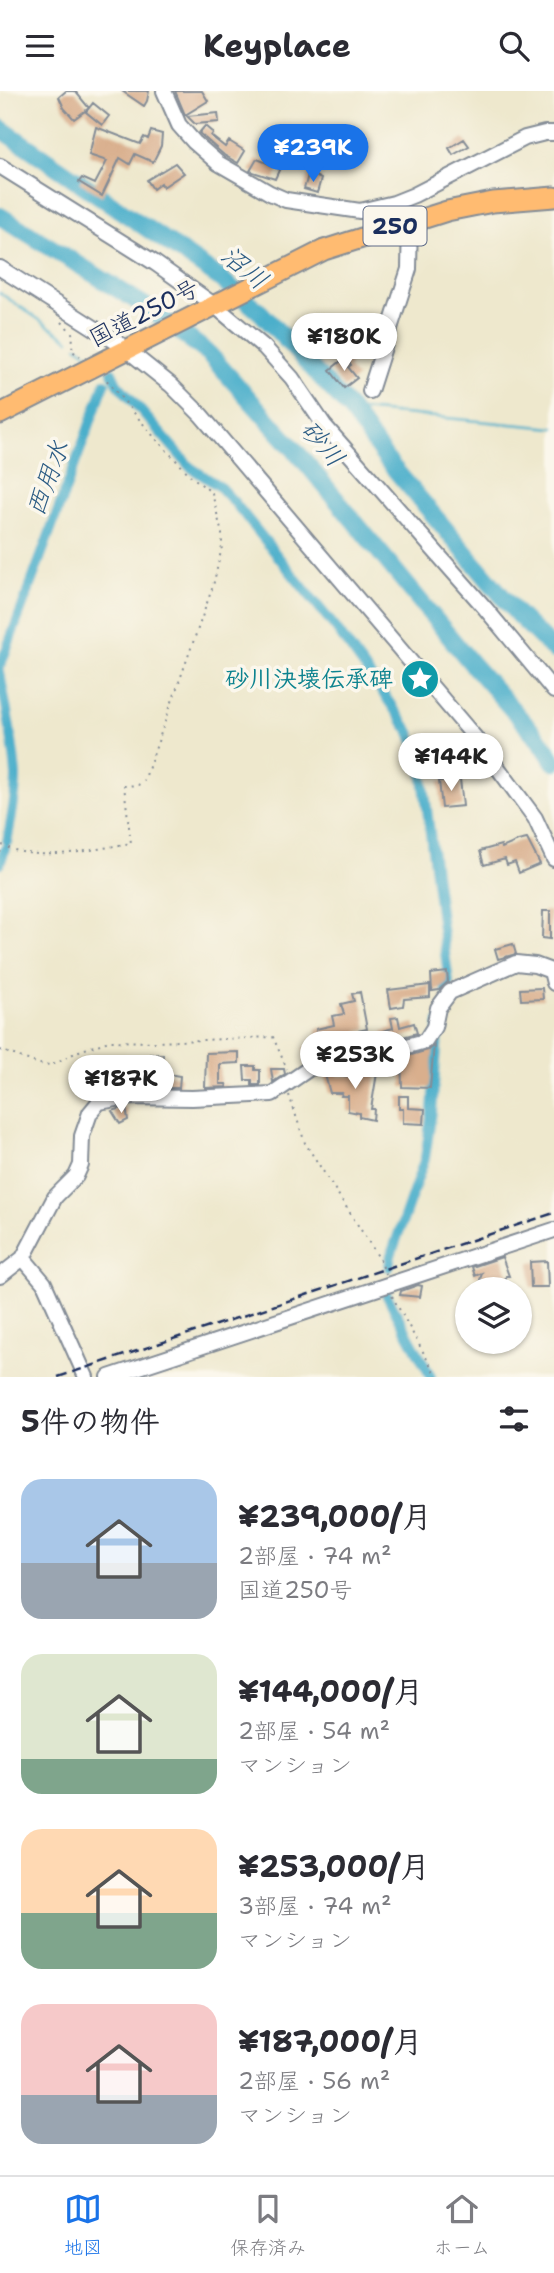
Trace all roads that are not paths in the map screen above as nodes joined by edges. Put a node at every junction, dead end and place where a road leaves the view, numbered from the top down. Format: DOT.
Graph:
graph roads {
  1 [pos="164,91"];
  2 [pos="554,133"];
  3 [pos="0,166"];
  4 [pos="554,197"];
  5 [pos="360,211"];
  6 [pos="410,221"];
  7 [pos="368,235"];
  8 [pos="0,268"];
  9 [pos="216,304"];
  10 [pos="128,350"];
  11 [pos="370,391"];
  12 [pos="0,414"];
  13 [pos="554,691"];
  14 [pos="554,859"];
  15 [pos="554,983"];
  16 [pos="554,1230"];
  17 [pos="23,1258"];
  18 [pos="0,1276"];
  19 [pos="86,1377"];
  20 [pos="108,1377"];
  1 -- 5 [label="street"];
  2 -- 5 [label="street"];
  3 -- 9 [label="street"];
  4 -- 6 [label="highway, 国道250号 / 250"];
  5 -- 7 [label="street"];
  6 -- 7 [label="highway, 国道250号 / 250"];
  6 -- 11 [label="street"];
  7 -- 9 [label="highway, 国道250号 / 250"];
  8 -- 10 [label="street"];
  9 -- 10 [label="highway, 国道250号 / 250"];
  9 -- 13 [label="street"];
  10 -- 12 [label="highway, 国道250号 / 250"];
  10 -- 14 [label="street"];
  15 -- 17 [label="street"];
  16 -- 20 [label="street"];
  17 -- 18 [label="street"];
  17 -- 19 [label="street"];
}
